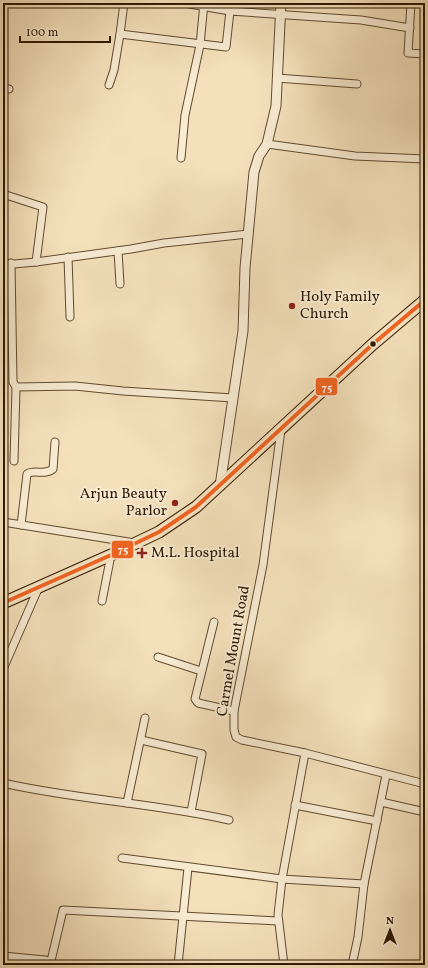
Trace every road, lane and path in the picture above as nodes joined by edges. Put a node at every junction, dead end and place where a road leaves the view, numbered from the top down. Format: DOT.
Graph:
graph roads {
  1 [pos="124,3"];
  2 [pos="184,3"];
  3 [pos="281,3"];
  4 [pos="411,3"];
  5 [pos="203,5"];
  6 [pos="230,11"];
  7 [pos="280,14"];
  8 [pos="410,28"];
  9 [pos="120,34"];
  10 [pos="200,45"];
  11 [pos="425,54"];
  12 [pos="277,78"];
  13 [pos="358,84"];
  14 [pos="109,86"];
  15 [pos="267,144"];
  16 [pos="181,158"];
  17 [pos="425,159"];
  18 [pos="3,194"];
  19 [pos="248,234"];
  20 [pos="118,251"];
  21 [pos="68,257"];
  22 [pos="36,262"];
  23 [pos="11,263"];
  24 [pos="3,265"];
  25 [pos="120,284"];
  26 [pos="425,300"];
  27 [pos="70,317"];
  28 [pos="16,387"];
  29 [pos="233,398"];
  30 [pos="280,430"];
  31 [pos="55,442"];
  32 [pos="14,461"];
  33 [pos="220,486"];
  34 [pos="3,522"];
  35 [pos="21,525"];
  36 [pos="135,543"];
  37 [pos="111,555"];
  38 [pos="38,589"];
  39 [pos="102,601"];
  40 [pos="3,603"];
  41 [pos="214,622"];
  42 [pos="158,657"];
  43 [pos="3,670"];
  44 [pos="202,670"];
  45 [pos="234,711"];
  46 [pos="145,718"];
  47 [pos="141,740"];
  48 [pos="305,753"];
  49 [pos="386,775"];
  50 [pos="3,783"];
  51 [pos="425,784"];
  52 [pos="381,802"];
  53 [pos="127,803"];
  54 [pos="295,805"];
  55 [pos="192,812"];
  56 [pos="425,812"];
  57 [pos="229,820"];
  58 [pos="377,821"];
  59 [pos="122,858"];
  60 [pos="188,868"];
  61 [pos="282,879"];
  62 [pos="364,884"];
  63 [pos="183,917"];
  64 [pos="278,921"];
  65 [pos="3,956"];
  66 [pos="50,965"];
  67 [pos="178,965"];
  68 [pos="284,965"];
  69 [pos="352,965"];
  1 -- 9 [label="street"];
  2 -- 5 [label="street"];
  3 -- 7 [label="street"];
  4 -- 8 [label="street"];
  5 -- 6 [label="street"];
  5 -- 10 [label="street"];
  6 -- 7 [label="street"];
  6 -- 10 [label="street"];
  7 -- 8 [label="street"];
  7 -- 12 [label="street"];
  8 -- 11 [label="street"];
  9 -- 10 [label="street"];
  9 -- 14 [label="street"];
  10 -- 16 [label="street"];
  12 -- 13 [label="street"];
  12 -- 15 [label="street"];
  15 -- 17 [label="street"];
  15 -- 19 [label="street"];
  18 -- 22 [label="street"];
  19 -- 20 [label="street"];
  19 -- 29 [label="street"];
  20 -- 21 [label="street"];
  20 -- 25 [label="street"];
  21 -- 22 [label="street"];
  21 -- 27 [label="street"];
  22 -- 23 [label="street"];
  23 -- 24 [label="street"];
  23 -- 28 [label="street"];
  26 -- 30 [label="main road"];
  28 -- 29 [label="street"];
  28 -- 32 [label="street"];
  29 -- 33 [label="street"];
  30 -- 33 [label="main road"];
  30 -- 45 [label="street, Carmel Mount Road"];
  31 -- 35 [label="street"];
  33 -- 36 [label="main road"];
  34 -- 35 [label="street"];
  35 -- 36 [label="street"];
  36 -- 37 [label="main road"];
  37 -- 38 [label="main road"];
  37 -- 39 [label="street"];
  38 -- 40 [label="main road"];
  38 -- 43 [label="street"];
  41 -- 44 [label="street"];
  42 -- 44 [label="street"];
  44 -- 45 [label="street"];
  45 -- 48 [label="street, Carmel Mount Road"];
  46 -- 47 [label="street"];
  47 -- 53 [label="street"];
  47 -- 55 [label="street"];
  48 -- 49 [label="street, Carmel Mount Road"];
  48 -- 54 [label="street"];
  49 -- 51 [label="street, Carmel Mount Road"];
  49 -- 52 [label="street"];
  50 -- 53 [label="street"];
  52 -- 56 [label="street"];
  52 -- 58 [label="street"];
  53 -- 55 [label="street"];
  54 -- 58 [label="street"];
  54 -- 61 [label="street"];
  55 -- 57 [label="street"];
  58 -- 62 [label="street"];
  59 -- 60 [label="street"];
  60 -- 61 [label="street"];
  60 -- 63 [label="street"];
  61 -- 62 [label="street"];
  61 -- 64 [label="street"];
  62 -- 69 [label="street"];
  63 -- 64 [label="street"];
  63 -- 66 [label="street"];
  63 -- 67 [label="street"];
  64 -- 68 [label="street"];
  65 -- 66 [label="street"];
}
